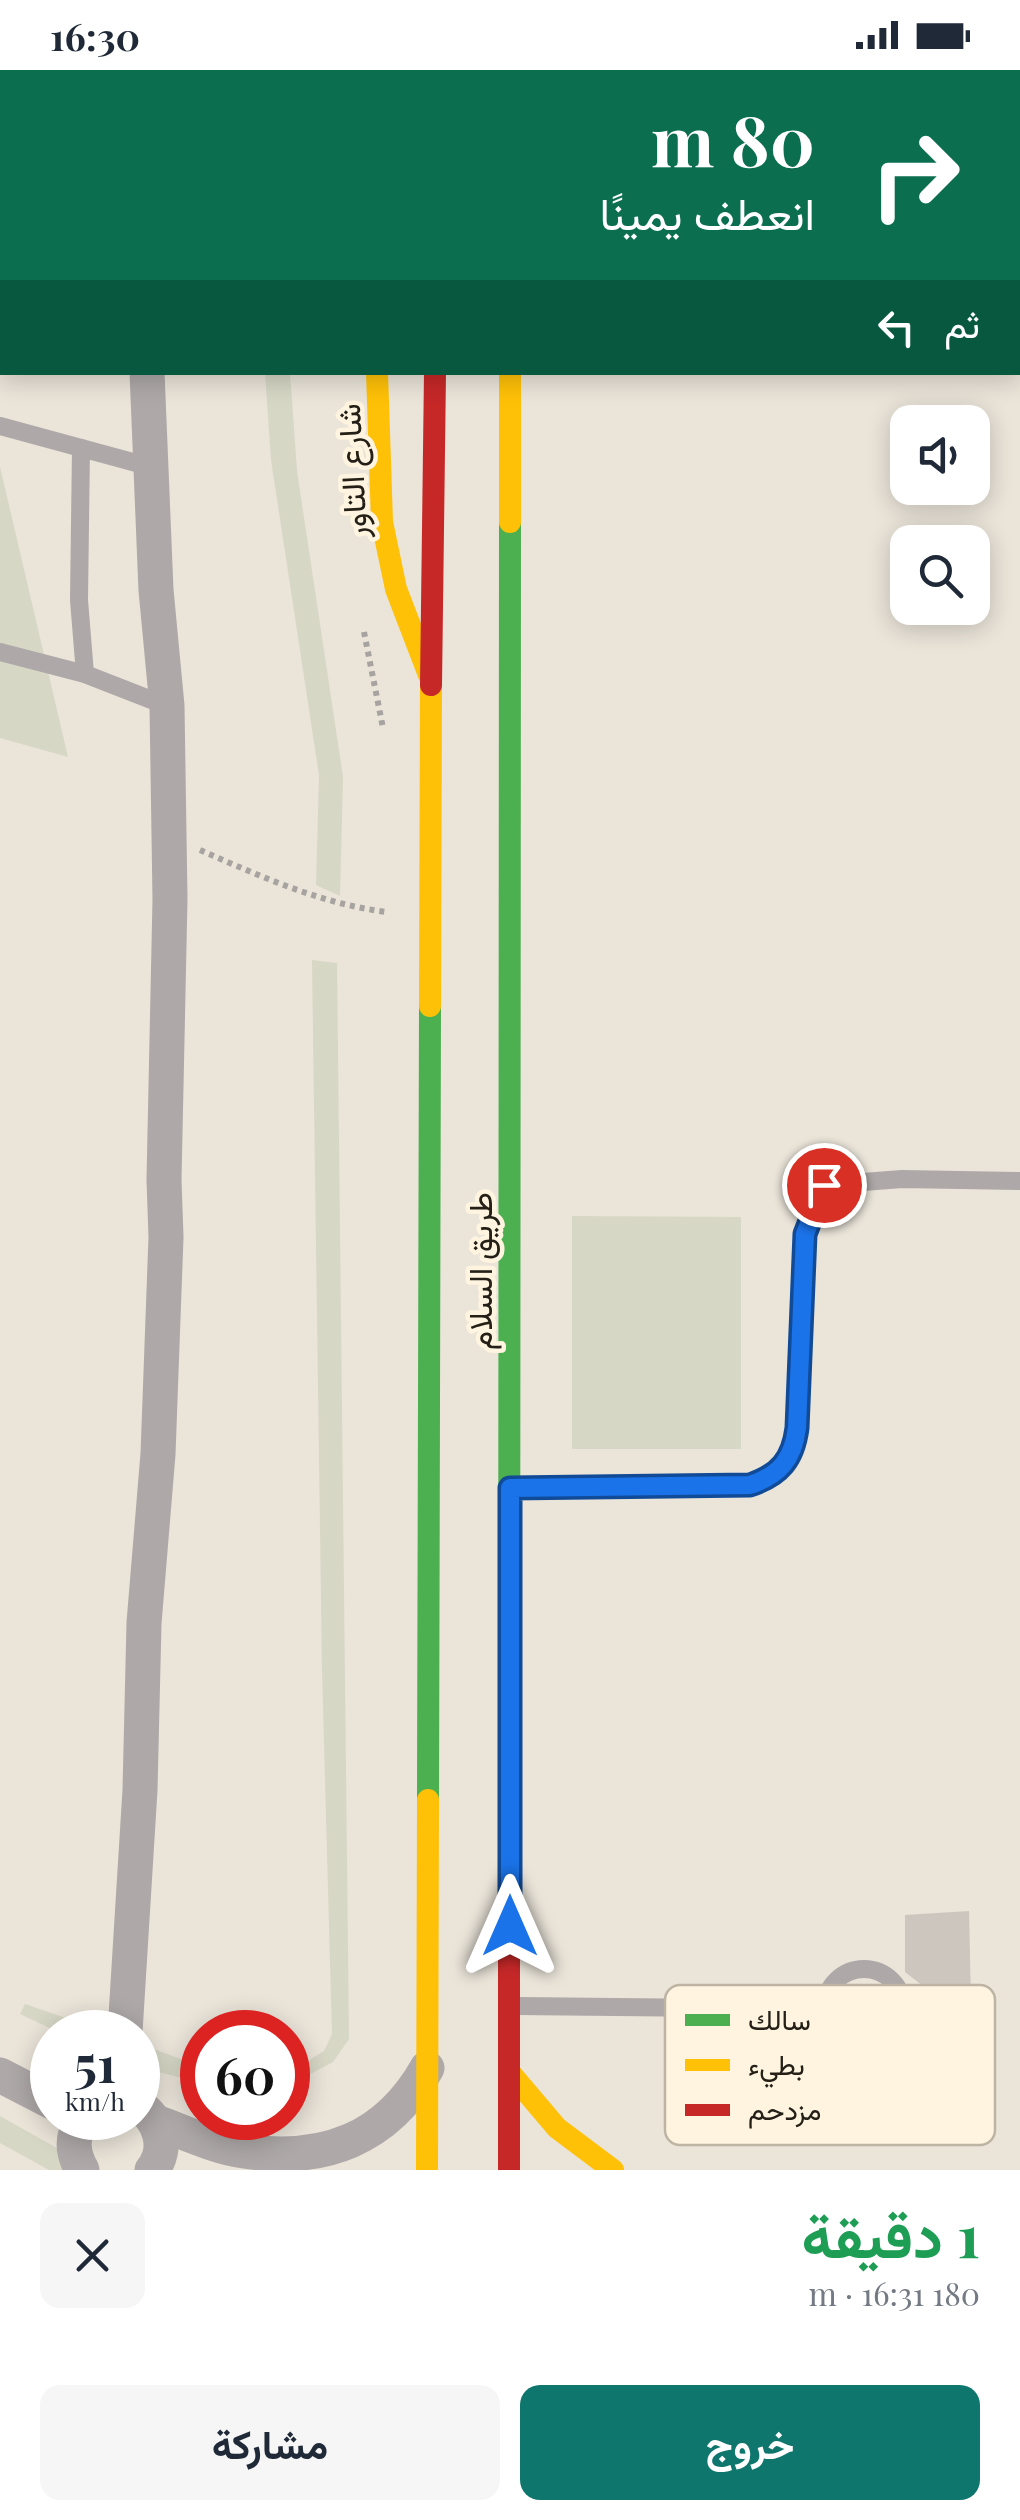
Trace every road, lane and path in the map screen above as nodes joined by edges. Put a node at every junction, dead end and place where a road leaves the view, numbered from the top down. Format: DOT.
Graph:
graph roads {
  1 [pos="145,375"];
  2 [pos="378,375"];
  3 [pos="436,375"];
  4 [pos="510,375"];
  5 [pos="0,428"];
  6 [pos="81,448"];
  7 [pos="151,467"];
  8 [pos="0,652"];
  9 [pos="85,674"];
  10 [pos="431,679"];
  11 [pos="167,706"];
  12 [pos="232,863"];
  13 [pos="403,914"];
  14 [pos="1020,1181"];
  15 [pos="510,1488"];
  16 [pos="832,1985"];
  17 [pos="896,1985"];
  18 [pos="510,2006"];
  19 [pos="665,2007"];
  20 [pos="126,2010"];
  21 [pos="428,2067"];
  22 [pos="512,2075"];
  23 [pos="0,2076"];
  24 [pos="30,2091"];
  25 [pos="160,2119"];
  26 [pos="160,2139"];
  27 [pos="74,2140"];
  28 [pos="311,2161"];
  29 [pos="82,2170"];
  30 [pos="152,2170"];
  31 [pos="427,2170"];
  32 [pos="509,2170"];
  33 [pos="613,2170"];
  1 -- 7 [label="street"];
  2 -- 10 [label="main road, شارع التاور"];
  3 -- 10 [label="main road, طريق السلام"];
  4 -- 15 [label="main road, طريق السلام"];
  5 -- 6 [label="lane"];
  6 -- 7 [label="lane"];
  6 -- 9 [label="lane"];
  7 -- 11 [label="street"];
  8 -- 9 [label="lane"];
  9 -- 11 [label="lane"];
  10 -- 21 [label="main road, طريق السلام"];
  11 -- 20 [label="street"];
  12 -- 13 [label="path"];
  14 -- 15 [label="lane"];
  15 -- 18 [label="main road, طريق السلام"];
  16 -- 17 [label="lane"];
  18 -- 19 [label="lane"];
  18 -- 22 [label="main road, طريق السلام"];
  21 -- 28 [label="street"];
  21 -- 31 [label="main road, طريق السلام"];
  22 -- 32 [label="main road, طريق السلام"];
  22 -- 33 [label="main road"];
  23 -- 24 [label="street"];
  25 -- 28 [label="street"];
  26 -- 30 [label="street"];
  27 -- 29 [label="street"];
}
